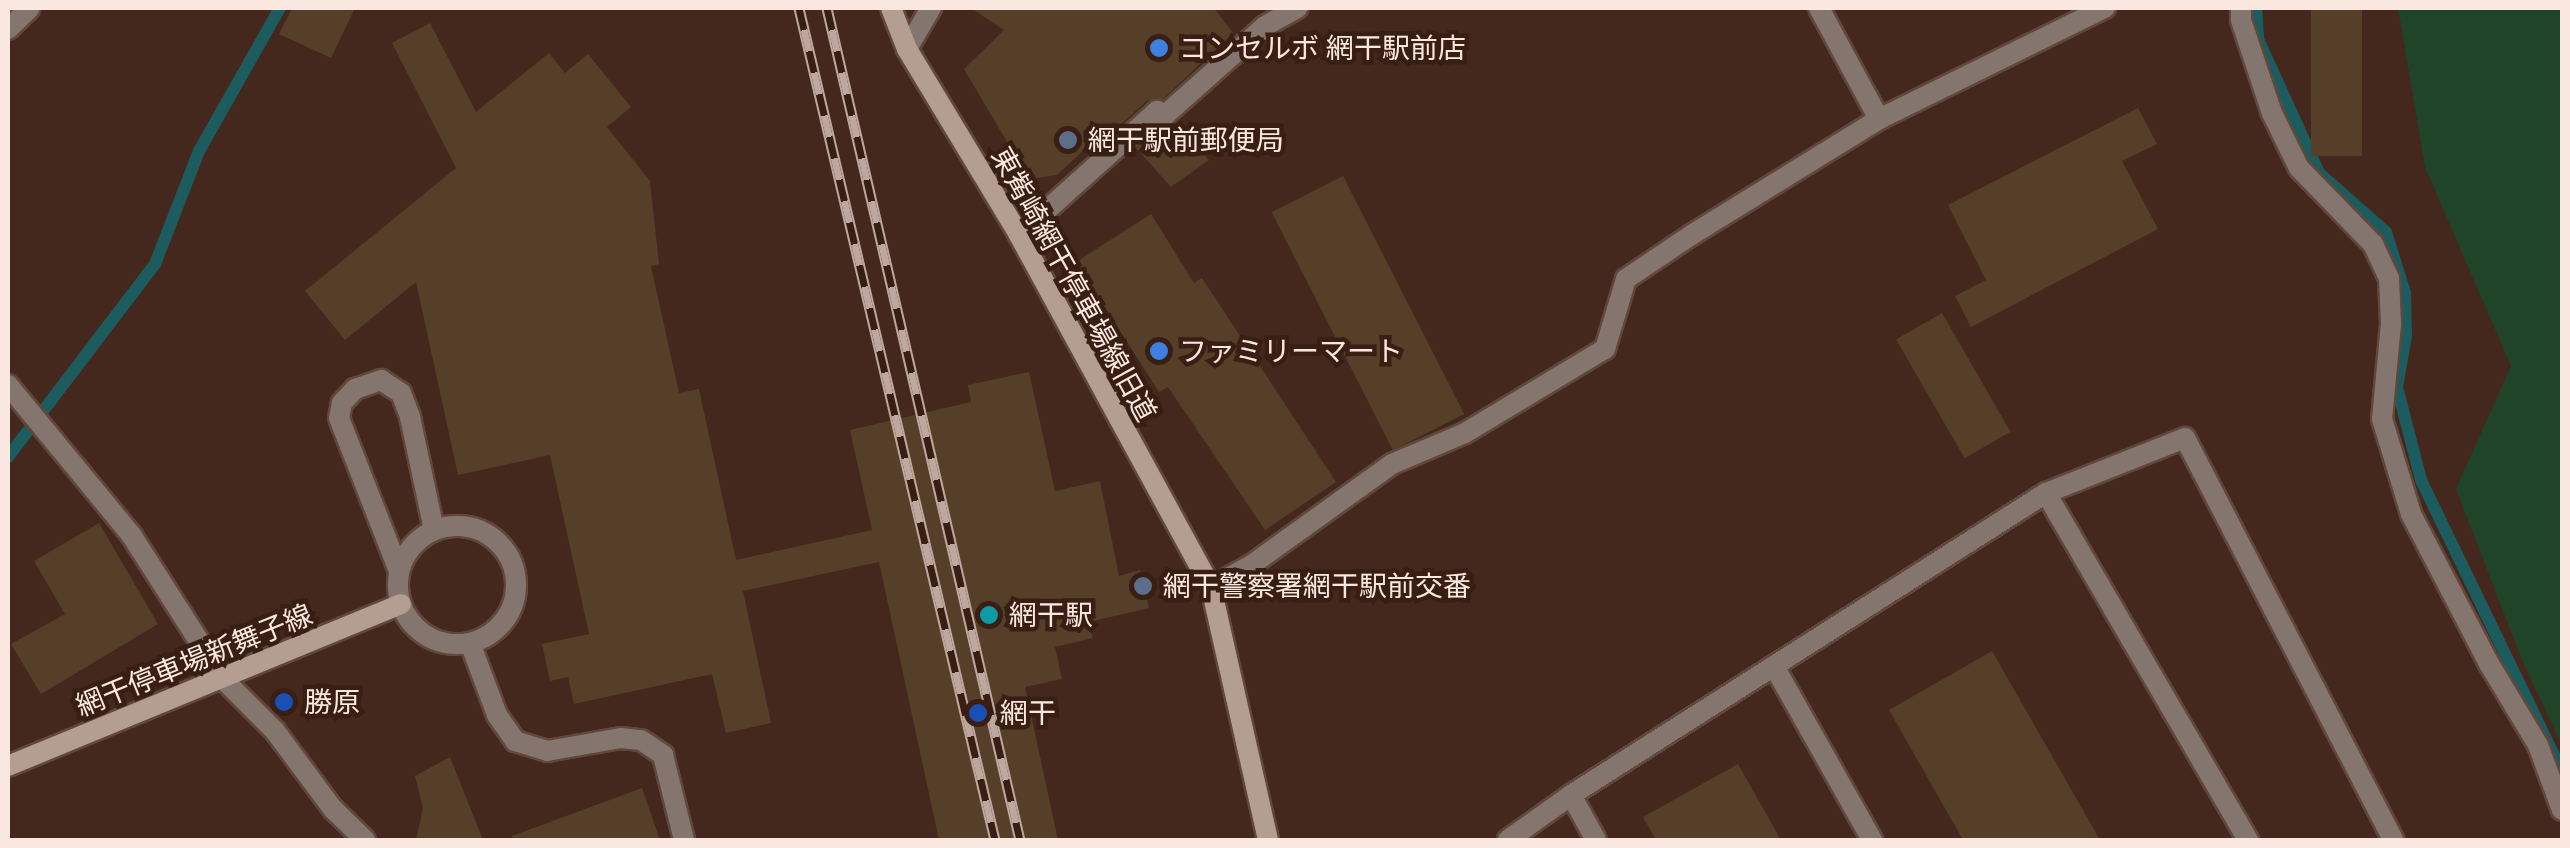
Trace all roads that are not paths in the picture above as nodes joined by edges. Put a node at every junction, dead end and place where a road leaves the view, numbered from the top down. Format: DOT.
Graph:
graph roads {
  1 [pos="30,8"];
  2 [pos="891,8"];
  3 [pos="931,8"];
  4 [pos="1297,8"];
  5 [pos="1819,8"];
  6 [pos="2106,8"];
  7 [pos="2242,8"];
  8 [pos="8,30"];
  9 [pos="908,49"];
  10 [pos="1879,120"];
  11 [pos="1019,236"];
  12 [pos="8,385"];
  13 [pos="2046,493"];
  14 [pos="434,530"];
  15 [pos="399,571"];
  16 [pos="1210,587"];
  17 [pos="400,604"];
  18 [pos="470,643"];
  19 [pos="1774,666"];
  20 [pos="223,678"];
  21 [pos="8,766"];
  22 [pos="1570,795"];
  23 [pos="2562,810"];
  24 [pos="365,840"];
  25 [pos="684,840"];
  26 [pos="1268,840"];
  27 [pos="1508,840"];
  28 [pos="1596,840"];
  29 [pos="1872,840"];
  30 [pos="2248,840"];
  31 [pos="2393,840"];
  1 -- 8 [label="street"];
  2 -- 9 [label="street, 東觜崎網干停車場線旧道"];
  3 -- 9 [label="street"];
  4 -- 11 [label="street"];
  5 -- 10 [label="street"];
  6 -- 10 [label="street"];
  7 -- 23 [label="street"];
  9 -- 11 [label="street, 東觜崎網干停車場線旧道"];
  10 -- 16 [label="street"];
  11 -- 16 [label="street, 東觜崎網干停車場線旧道"];
  12 -- 20 [label="street"];
  13 -- 19 [label="street"];
  13 -- 30 [label="street"];
  13 -- 31 [label="street"];
  14 -- 15 [label="street"];
  14 -- 15 [label="street"];
  14 -- 18 [label="street"];
  15 -- 17 [label="street"];
  16 -- 26 [label="street, 東觜崎網干停車場線旧道"];
  17 -- 18 [label="street"];
  17 -- 20 [label="street, 網干停車場新舞子線"];
  18 -- 25 [label="street"];
  19 -- 22 [label="street"];
  19 -- 29 [label="street"];
  20 -- 21 [label="street, 網干停車場新舞子線"];
  20 -- 24 [label="street"];
  22 -- 27 [label="street"];
  22 -- 28 [label="street"];
}
